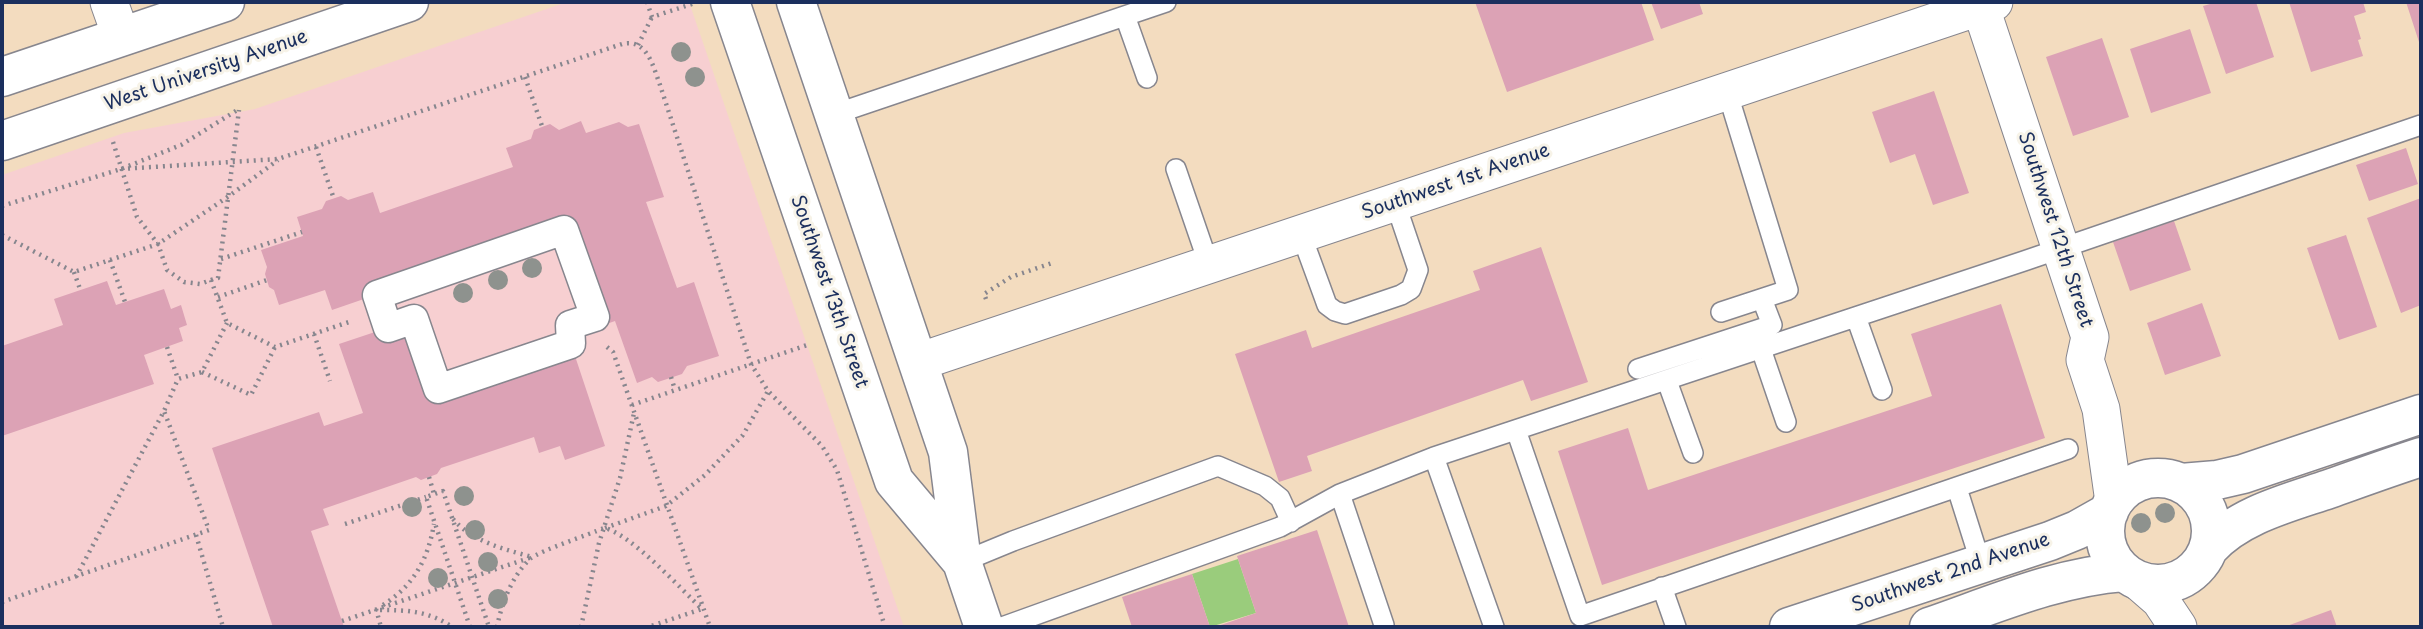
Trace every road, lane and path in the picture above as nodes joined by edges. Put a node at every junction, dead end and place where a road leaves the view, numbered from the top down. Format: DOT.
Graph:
graph roads {
  1 [pos="225,2"];
  2 [pos="409,2"];
  3 [pos="647,2"];
  4 [pos="696,2"];
  5 [pos="730,2"];
  6 [pos="796,2"];
  7 [pos="1166,2"];
  8 [pos="1984,3"];
  9 [pos="1125,16"];
  10 [pos="652,17"];
  11 [pos="115,19"];
  12 [pos="638,45"];
  13 [pos="2,77"];
  14 [pos="525,77"];
  15 [pos="1147,78"];
  16 [pos="1727,91"];
  17 [pos="835,114"];
  18 [pos="2421,125"];
  19 [pos="542,127"];
  20 [pos="110,134"];
  21 [pos="2,141"];
  22 [pos="316,147"];
  23 [pos="278,159"];
  24 [pos="231,161"];
  25 [pos="121,169"];
  26 [pos="1176,169"];
  27 [pos="229,196"];
  28 [pos="334,199"];
  29 [pos="1395,202"];
  30 [pos="2,206"];
  31 [pos="302,232"];
  32 [pos="1301,234"];
  33 [pos="2,235"];
  34 [pos="158,244"];
  35 [pos="2062,248"];
  36 [pos="221,259"];
  37 [pos="110,260"];
  38 [pos="1055,262"];
  39 [pos="1209,265"];
  40 [pos="74,272"];
  41 [pos="211,280"];
  42 [pos="267,280"];
  43 [pos="80,289"];
  44 [pos="218,297"];
  45 [pos="986,299"];
  46 [pos="1762,299"];
  47 [pos="125,302"];
  48 [pos="383,311"];
  49 [pos="1721,312"];
  50 [pos="1856,317"];
  51 [pos="580,321"];
  52 [pos="227,323"];
  53 [pos="314,334"];
  54 [pos="815,342"];
  55 [pos="167,347"];
  56 [pos="275,347"];
  57 [pos="1761,349"];
  58 [pos="918,362"];
  59 [pos="751,364"];
  60 [pos="1638,369"];
  61 [pos="202,372"];
  62 [pos="671,377"];
  63 [pos="178,379"];
  64 [pos="330,381"];
  65 [pos="1667,381"];
  66 [pos="675,390"];
  67 [pos="1882,390"];
  68 [pos="768,391"];
  69 [pos="632,405"];
  70 [pos="164,411"];
  71 [pos="634,412"];
  72 [pos="2421,414"];
  73 [pos="1786,422"];
  74 [pos="1516,430"];
  75 [pos="2068,449"];
  76 [pos="1693,453"];
  77 [pos="1434,457"];
  78 [pos="2421,457"];
  79 [pos="429,477"];
  80 [pos="2181,483"];
  81 [pos="1957,488"];
  82 [pos="434,494"];
  83 [pos="1340,494"];
  84 [pos="426,496"];
  85 [pos="666,506"];
  86 [pos="2112,507"];
  87 [pos="450,515"];
  88 [pos="435,521"];
  89 [pos="1290,522"];
  90 [pos="345,524"];
  91 [pos="604,528"];
  92 [pos="195,535"];
  93 [pos="2209,548"];
  94 [pos="533,557"];
  95 [pos="962,562"];
  96 [pos="1981,564"];
  97 [pos="2131,576"];
  98 [pos="76,577"];
  99 [pos="472,577"];
  100 [pos="455,583"];
  101 [pos="1662,587"];
  102 [pos="2,602"];
  103 [pos="702,609"];
  104 [pos="376,610"];
  105 [pos="342,621"];
  106 [pos="1384,625"];
  107 [pos="223,627"];
  108 [pos="382,627"];
  109 [pos="452,627"];
  110 [pos="470,627"];
  111 [pos="489,627"];
  112 [pos="497,627"];
  113 [pos="581,627"];
  114 [pos="648,627"];
  115 [pos="710,627"];
  116 [pos="885,627"];
  117 [pos="984,627"];
  118 [pos="1002,627"];
  119 [pos="1494,627"];
  120 [pos="1675,627"];
  121 [pos="1789,627"];
  122 [pos="1929,627"];
  123 [pos="2178,627"];
  1 -- 11 [label="main road"];
  2 -- 21 [label="main road, West University Avenue"];
  3 -- 10 [label="path"];
  4 -- 10 [label="path"];
  5 -- 95 [label="main road, Southwest 13th Street"];
  6 -- 17 [label="main road, Southwest 13th Street"];
  7 -- 9 [label="lane"];
  8 -- 16 [label="street, Southwest 1st Avenue"];
  8 -- 35 [label="street, Southwest 12th Street"];
  9 -- 15 [label="lane"];
  9 -- 17 [label="lane"];
  10 -- 12 [label="path"];
  11 -- 13 [label="main road"];
  12 -- 14 [label="path"];
  12 -- 59 [label="path"];
  14 -- 19 [label="path"];
  14 -- 22 [label="path"];
  16 -- 29 [label="street, Southwest 1st Avenue"];
  16 -- 46 [label="lane"];
  17 -- 58 [label="main road, Southwest 13th Street"];
  18 -- 35 [label="lane"];
  20 -- 25 [label="path"];
  22 -- 23 [label="path"];
  22 -- 28 [label="path"];
  23 -- 24 [label="path"];
  23 -- 27 [label="path"];
  24 -- 25 [label="path"];
  24 -- 25 [label="path"];
  24 -- 27 [label="path"];
  25 -- 30 [label="path"];
  25 -- 34 [label="path"];
  26 -- 39 [label="lane"];
  27 -- 34 [label="path"];
  27 -- 36 [label="path"];
  29 -- 32 [label="street, Southwest 1st Avenue"];
  29 -- 32 [label="lane"];
  31 -- 36 [label="path"];
  32 -- 39 [label="street, Southwest 1st Avenue"];
  33 -- 40 [label="path"];
  34 -- 37 [label="path"];
  34 -- 41 [label="path"];
  35 -- 50 [label="lane"];
  35 -- 86 [label="street, Southwest 12th Street"];
  36 -- 41 [label="path"];
  37 -- 40 [label="path"];
  37 -- 47 [label="path"];
  38 -- 45 [label="path"];
  39 -- 58 [label="street, Southwest 1st Avenue"];
  40 -- 43 [label="path"];
  41 -- 44 [label="path"];
  42 -- 44 [label="path"];
  44 -- 52 [label="path"];
  46 -- 49 [label="lane"];
  46 -- 60 [label="lane"];
  48 -- 51 [label="street"];
  48 -- 51 [label="street"];
  48 -- 53 [label="path"];
  50 -- 57 [label="lane"];
  50 -- 67 [label="lane"];
  51 -- 69 [label="path"];
  52 -- 56 [label="path"];
  52 -- 61 [label="path"];
  53 -- 56 [label="path"];
  53 -- 64 [label="path"];
  54 -- 59 [label="path"];
  55 -- 63 [label="path"];
  56 -- 61 [label="path"];
  57 -- 65 [label="lane"];
  57 -- 73 [label="lane"];
  58 -- 95 [label="main road, Southwest 13th Street"];
  59 -- 66 [label="path"];
  59 -- 68 [label="path"];
  61 -- 63 [label="path"];
  62 -- 66 [label="path"];
  63 -- 70 [label="path"];
  65 -- 74 [label="lane"];
  65 -- 76 [label="lane"];
  66 -- 69 [label="path"];
  68 -- 85 [label="path"];
  68 -- 116 [label="path"];
  69 -- 71 [label="path"];
  70 -- 92 [label="path"];
  70 -- 98 [label="path"];
  71 -- 85 [label="path"];
  71 -- 91 [label="path"];
  72 -- 80 [label="main road"];
  74 -- 77 [label="lane"];
  74 -- 101 [label="lane"];
  75 -- 81 [label="lane"];
  77 -- 83 [label="lane"];
  77 -- 119 [label="lane"];
  78 -- 93 [label="main road"];
  79 -- 82 [label="path"];
  80 -- 86 [label="main road"];
  80 -- 93 [label="main road"];
  81 -- 96 [label="lane"];
  81 -- 101 [label="lane"];
  82 -- 84 [label="path"];
  82 -- 87 [label="path"];
  83 -- 89 [label="lane"];
  83 -- 106 [label="lane"];
  84 -- 88 [label="path"];
  84 -- 90 [label="path"];
  85 -- 91 [label="path"];
  85 -- 103 [label="path"];
  86 -- 96 [label="main road, Southwest 2nd Avenue"];
  86 -- 97 [label="main road"];
  87 -- 94 [label="path"];
  87 -- 99 [label="path"];
  88 -- 100 [label="path"];
  88 -- 104 [label="path"];
  89 -- 95 [label="lane"];
  89 -- 118 [label="lane"];
  91 -- 94 [label="path"];
  91 -- 103 [label="path"];
  91 -- 113 [label="path"];
  92 -- 98 [label="path"];
  92 -- 107 [label="path"];
  93 -- 97 [label="main road"];
  94 -- 99 [label="path"];
  94 -- 112 [label="path"];
  95 -- 117 [label="main road, Southwest 13th Street"];
  96 -- 121 [label="main road, Southwest 2nd Avenue"];
  97 -- 122 [label="main road"];
  97 -- 123 [label="street"];
  98 -- 102 [label="path"];
  99 -- 100 [label="path"];
  99 -- 111 [label="path"];
  100 -- 104 [label="path"];
  100 -- 110 [label="path"];
  101 -- 120 [label="lane"];
  103 -- 114 [label="path"];
  103 -- 115 [label="path"];
  104 -- 105 [label="path"];
  104 -- 108 [label="path"];
  104 -- 109 [label="path"];
}
